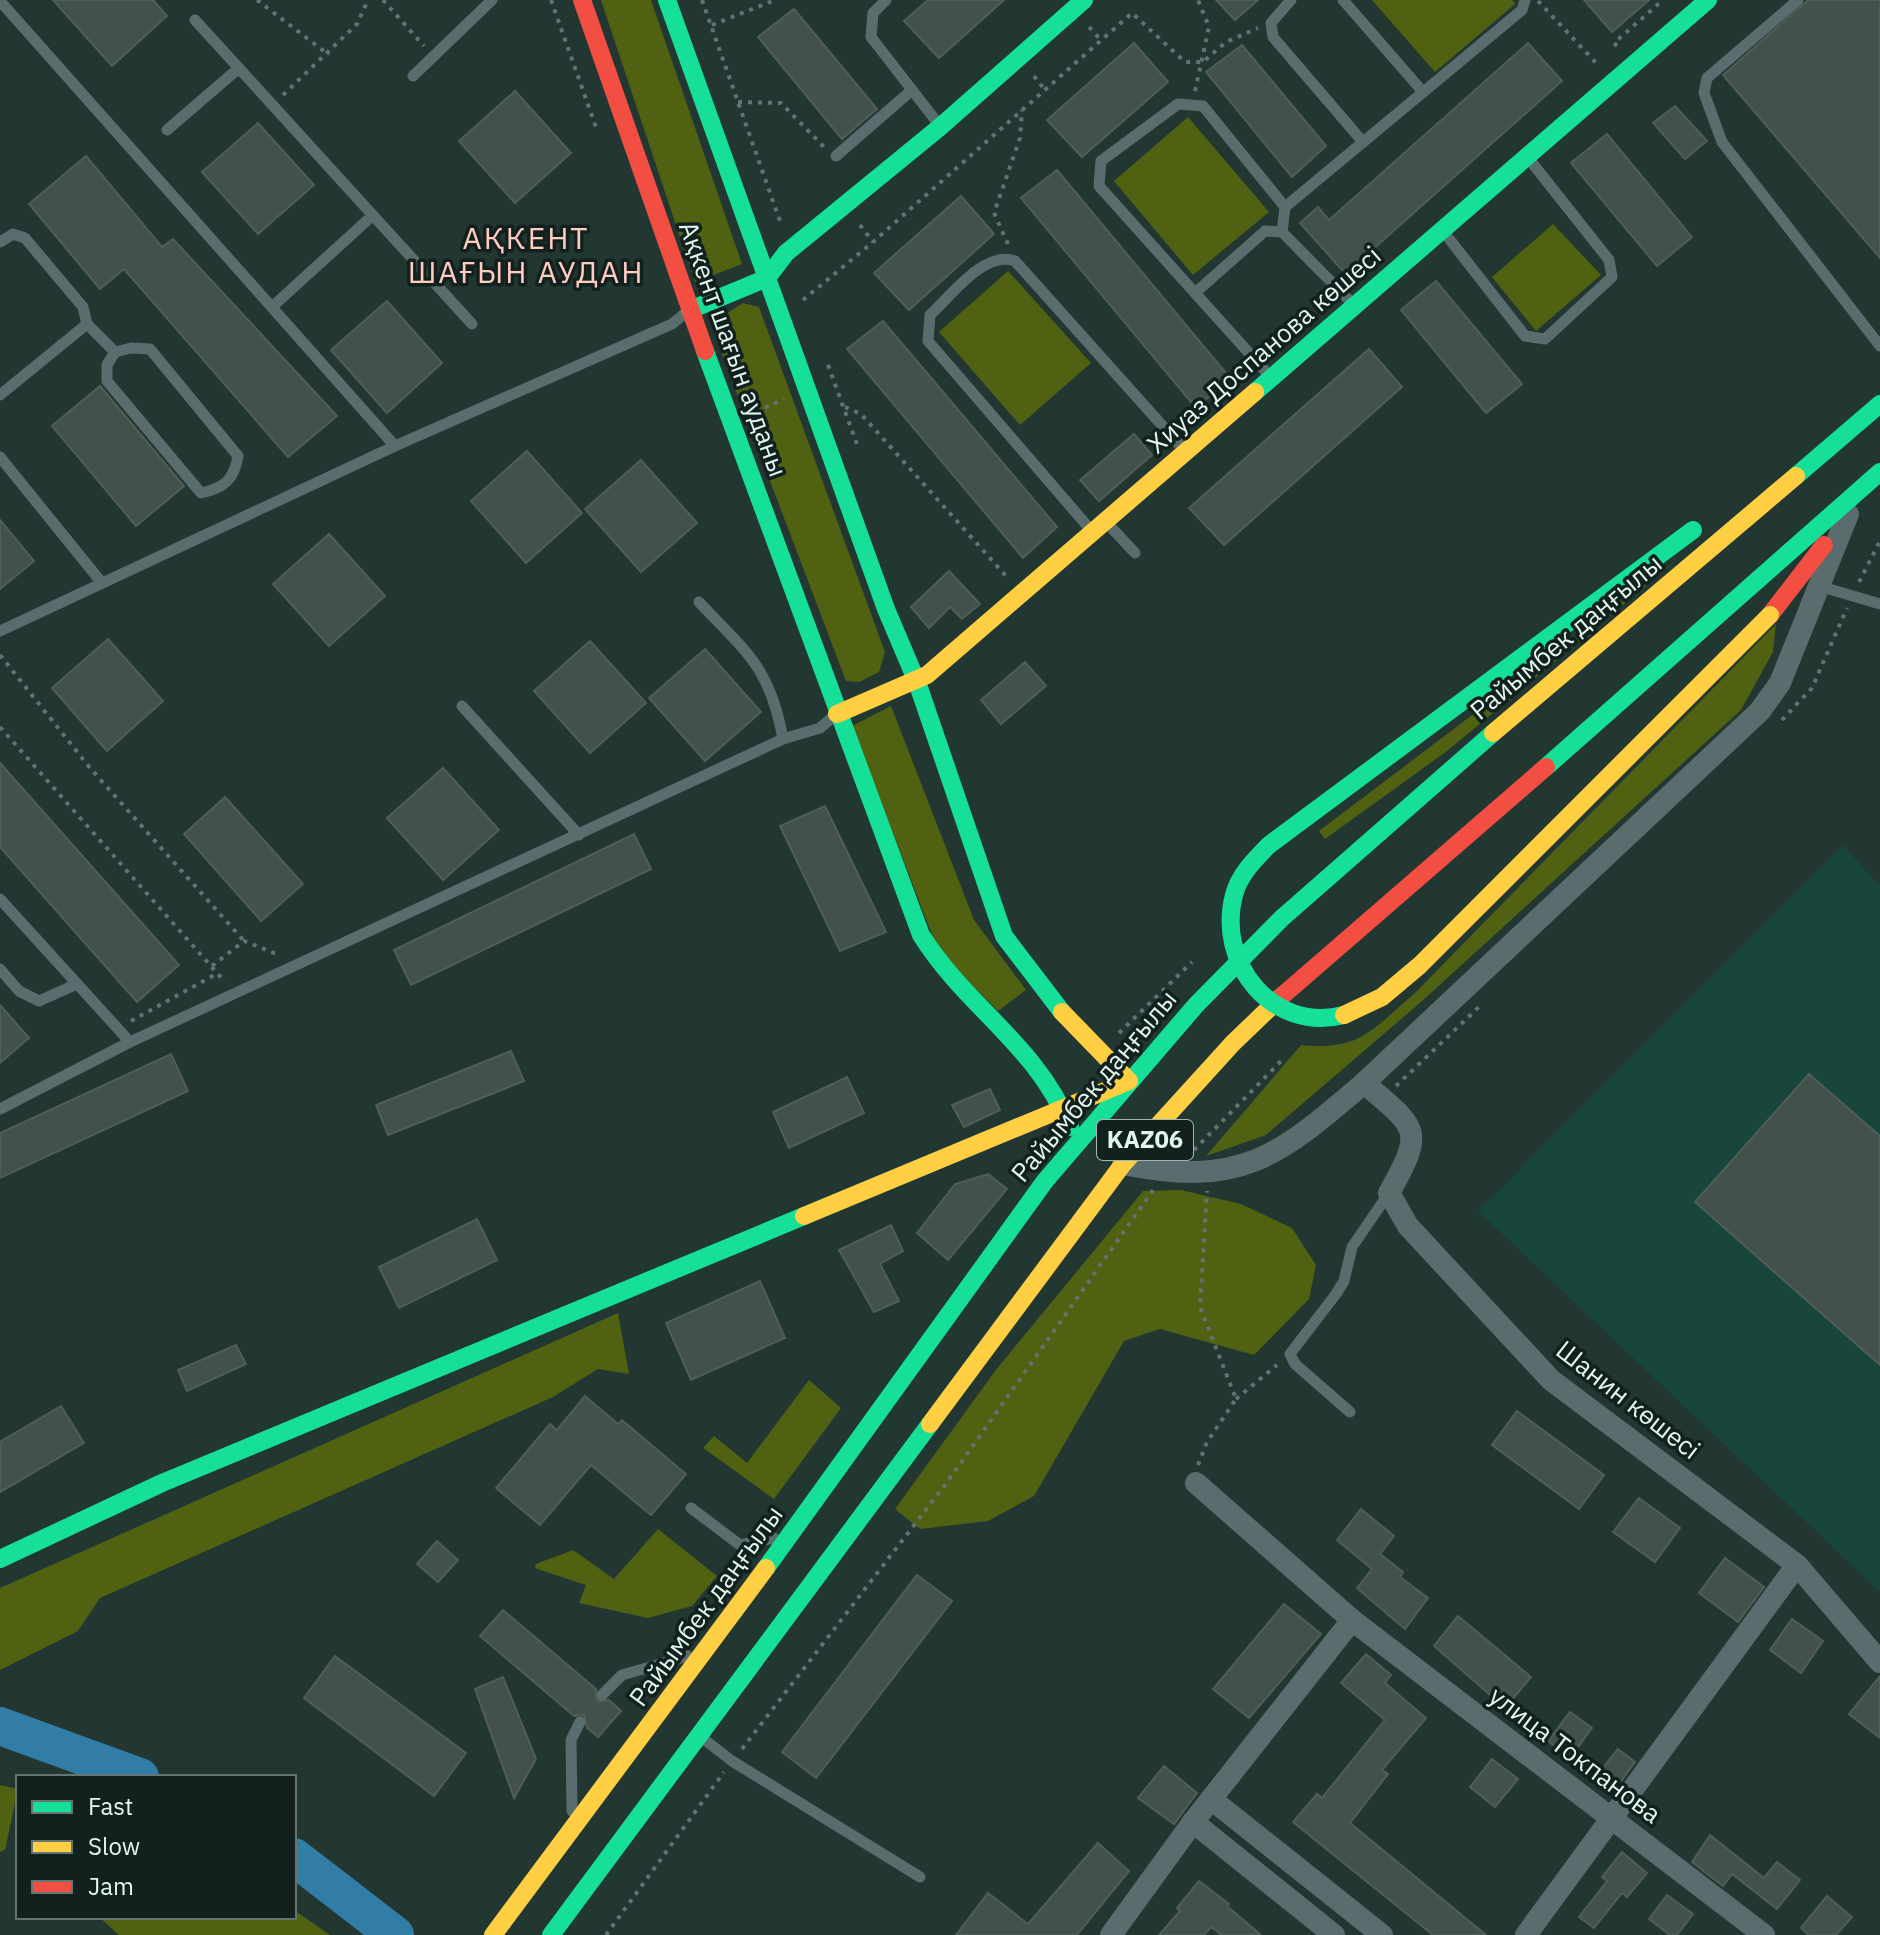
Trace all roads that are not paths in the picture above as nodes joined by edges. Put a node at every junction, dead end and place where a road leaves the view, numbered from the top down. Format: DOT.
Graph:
graph roads {
  1 [pos="492,0"];
  2 [pos="582,0"];
  3 [pos="667,0"];
  4 [pos="886,0"];
  5 [pos="1084,0"];
  6 [pos="1291,0"];
  7 [pos="1343,0"];
  8 [pos="1525,0"];
  9 [pos="1708,0"];
  10 [pos="1798,0"];
  11 [pos="2,6"];
  12 [pos="195,20"];
  13 [pos="239,68"];
  14 [pos="413,76"];
  15 [pos="912,90"];
  16 [pos="1423,92"];
  17 [pos="940,127"];
  18 [pos="167,130"];
  19 [pos="1363,142"];
  20 [pos="831,153"];
  21 [pos="1528,157"];
  22 [pos="1285,207"];
  23 [pos="373,215"];
  24 [pos="1442,231"];
  25 [pos="1282,232"];
  26 [pos="0,242"];
  27 [pos="767,278"];
  28 [pos="1195,293"];
  29 [pos="1355,306"];
  30 [pos="272,307"];
  31 [pos="690,310"];
  32 [pos="87,324"];
  33 [pos="472,324"];
  34 [pos="1878,338"];
  35 [pos="115,352"];
  36 [pos="1271,378"];
  37 [pos="0,395"];
  38 [pos="1880,404"];
  39 [pos="1853,427"];
  40 [pos="395,446"];
  41 [pos="1185,452"];
  42 [pos="0,457"];
  43 [pos="1880,473"];
  44 [pos="1733,505"];
  45 [pos="1848,514"];
  46 [pos="1098,526"];
  47 [pos="1700,526"];
  48 [pos="1135,553"];
  49 [pos="102,583"];
  50 [pos="1819,586"];
  51 [pos="699,602"];
  52 [pos="1880,604"];
  53 [pos="0,631"];
  54 [pos="917,682"];
  55 [pos="462,706"];
  56 [pos="837,714"];
  57 [pos="783,739"];
  58 [pos="579,835"];
  59 [pos="0,899"];
  60 [pos="0,969"];
  61 [pos="77,984"];
  62 [pos="130,1042"];
  63 [pos="1129,1081"];
  64 [pos="1364,1083"];
  65 [pos="1063,1106"];
  66 [pos="0,1109"];
  67 [pos="1075,1145"];
  68 [pos="1123,1164"];
  69 [pos="1389,1193"];
  70 [pos="1350,1412"];
  71 [pos="1196,1483"];
  72 [pos="691,1508"];
  73 [pos="791,1535"];
  74 [pos="0,1559"];
  75 [pos="1797,1565"];
  76 [pos="1352,1620"];
  77 [pos="707,1650"];
  78 [pos="1880,1662"];
  79 [pos="602,1695"];
  80 [pos="580,1722"];
  81 [pos="701,1737"];
  82 [pos="1211,1799"];
  83 [pos="1613,1818"];
  84 [pos="1193,1822"];
  85 [pos="572,1831"];
  86 [pos="920,1877"];
  87 [pos="555,1929"];
  88 [pos="493,1935"];
  89 [pos="577,1935"];
  90 [pos="1111,1935"];
  91 [pos="1334,1935"];
  92 [pos="1382,1935"];
  93 [pos="1526,1935"];
  94 [pos="1764,1935"];
  1 -- 14 [label="lane"];
  2 -- 31 [label="main road, Ақкент шағын ауданы"];
  3 -- 27 [label="main road"];
  4 -- 15 [label="lane"];
  5 -- 17 [label="main road"];
  6 -- 19 [label="lane"];
  7 -- 16 [label="lane"];
  8 -- 16 [label="lane"];
  9 -- 21 [label="main road, Хиуаз Доспанова көшесі"];
  10 -- 34 [label="lane"];
  11 -- 30 [label="lane"];
  12 -- 13 [label="lane"];
  13 -- 18 [label="lane"];
  13 -- 23 [label="lane"];
  15 -- 17 [label="lane"];
  15 -- 20 [label="lane"];
  16 -- 19 [label="lane"];
  17 -- 27 [label="main road"];
  19 -- 22 [label="lane"];
  21 -- 24 [label="main road, Хиуаз Доспанова көшесі"];
  21 -- 24 [label="lane"];
  22 -- 25 [label="lane"];
  22 -- 28 [label="lane"];
  23 -- 30 [label="lane"];
  23 -- 33 [label="lane"];
  24 -- 29 [label="main road, Хиуаз Доспанова көшесі"];
  25 -- 28 [label="lane"];
  25 -- 29 [label="lane"];
  26 -- 32 [label="lane"];
  27 -- 31 [label="main road"];
  27 -- 54 [label="main road"];
  28 -- 36 [label="lane"];
  29 -- 36 [label="main road, Хиуаз Доспанова көшесі"];
  30 -- 40 [label="lane"];
  31 -- 40 [label="lane"];
  31 -- 56 [label="main road, Ақкент шағын ауданы"];
  32 -- 35 [label="lane"];
  32 -- 37 [label="lane"];
  35 -- 35 [label="lane"];
  36 -- 41 [label="main road, Хиуаз Доспанова көшесі"];
  38 -- 39 [label="main road, Райымбек даңғылы / KАZ06"];
  39 -- 44 [label="main road"];
  39 -- 63 [label="main road, Райымбек даңғылы / KАZ06"];
  40 -- 49 [label="lane"];
  41 -- 46 [label="main road, Хиуаз Доспанова көшесі"];
  41 -- 46 [label="lane"];
  42 -- 49 [label="lane"];
  43 -- 45 [label="main road"];
  43 -- 68 [label="main road, KАZ06"];
  45 -- 47 [label="main road, bridge"];
  45 -- 50 [label="street"];
  46 -- 48 [label="lane"];
  46 -- 54 [label="main road, Хиуаз Доспанова көшесі"];
  49 -- 53 [label="lane"];
  50 -- 52 [label="lane"];
  50 -- 64 [label="street"];
  51 -- 57 [label="lane"];
  54 -- 56 [label="main road, Хиуаз Доспанова көшесі"];
  54 -- 63 [label="main road"];
  55 -- 58 [label="lane"];
  56 -- 57 [label="lane"];
  56 -- 65 [label="main road, Ақкент шағын ауданы"];
  57 -- 58 [label="lane"];
  58 -- 62 [label="lane"];
  59 -- 61 [label="lane"];
  60 -- 61 [label="lane"];
  61 -- 62 [label="lane"];
  62 -- 66 [label="lane"];
  63 -- 65 [label="main road"];
  63 -- 67 [label="main road, Райымбек даңғылы / KАZ06"];
  64 -- 68 [label="street"];
  64 -- 69 [label="street"];
  65 -- 67 [label="main road, Ақкент шағын ауданы"];
  65 -- 74 [label="main road"];
  67 -- 73 [label="main road, Райымбек даңғылы / KАZ06"];
  68 -- 81 [label="main road, KАZ06"];
  69 -- 70 [label="lane"];
  69 -- 75 [label="street, Шанин көшесі"];
  71 -- 76 [label="street, улица Токпанова"];
  72 -- 73 [label="lane"];
  73 -- 77 [label="main road, Райымбек даңғылы / KАZ06"];
  75 -- 78 [label="street, Шанин көшесі"];
  75 -- 83 [label="street"];
  76 -- 82 [label="street"];
  76 -- 83 [label="street, улица Токпанова"];
  77 -- 79 [label="lane"];
  77 -- 85 [label="main road, Райымбек даңғылы / KАZ06"];
  80 -- 85 [label="lane"];
  81 -- 86 [label="lane"];
  81 -- 87 [label="main road, KАZ06"];
  82 -- 84 [label="street"];
  82 -- 92 [label="street"];
  83 -- 93 [label="street"];
  83 -- 94 [label="street, улица Токпанова"];
  84 -- 90 [label="street"];
  84 -- 91 [label="street"];
  85 -- 88 [label="main road, Райымбек даңғылы / KАZ06"];
  87 -- 89 [label="main road"];
}
